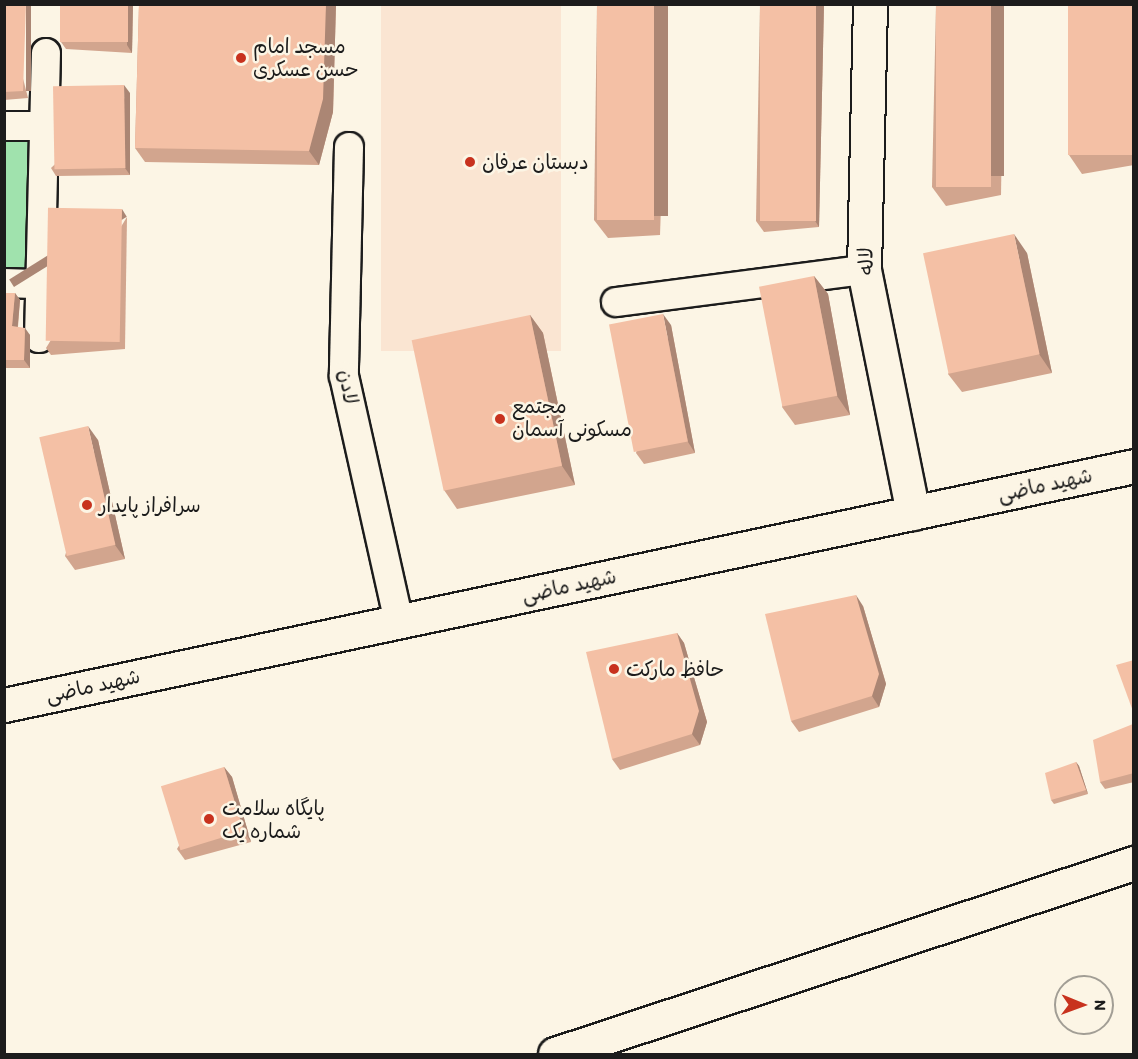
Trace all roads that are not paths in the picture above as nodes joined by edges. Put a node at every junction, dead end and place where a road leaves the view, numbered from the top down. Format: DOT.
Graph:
graph roads {
  1 [pos="870,4"];
  2 [pos="46,53"];
  3 [pos="4,126"];
  4 [pos="44,126"];
  5 [pos="349,147"];
  6 [pos="864,270"];
  7 [pos="4,284"];
  8 [pos="40,284"];
  9 [pos="616,303"];
  10 [pos="39,338"];
  11 [pos="1134,466"];
  12 [pos="913,513"];
  13 [pos="399,622"];
  14 [pos="4,705"];
  15 [pos="1134,863"];
  16 [pos="555,1054"];
  1 -- 6 [label="street, لاله"];
  2 -- 4 [label="street"];
  3 -- 4 [label="street"];
  4 -- 8 [label="street"];
  5 -- 13 [label="street, لادن"];
  6 -- 9 [label="street"];
  6 -- 12 [label="street, لاله"];
  7 -- 8 [label="street"];
  8 -- 10 [label="street"];
  11 -- 12 [label="street, شهید ماضی"];
  12 -- 13 [label="street, شهید ماضی"];
  13 -- 14 [label="street, شهید ماضی"];
  15 -- 16 [label="street"];
}
